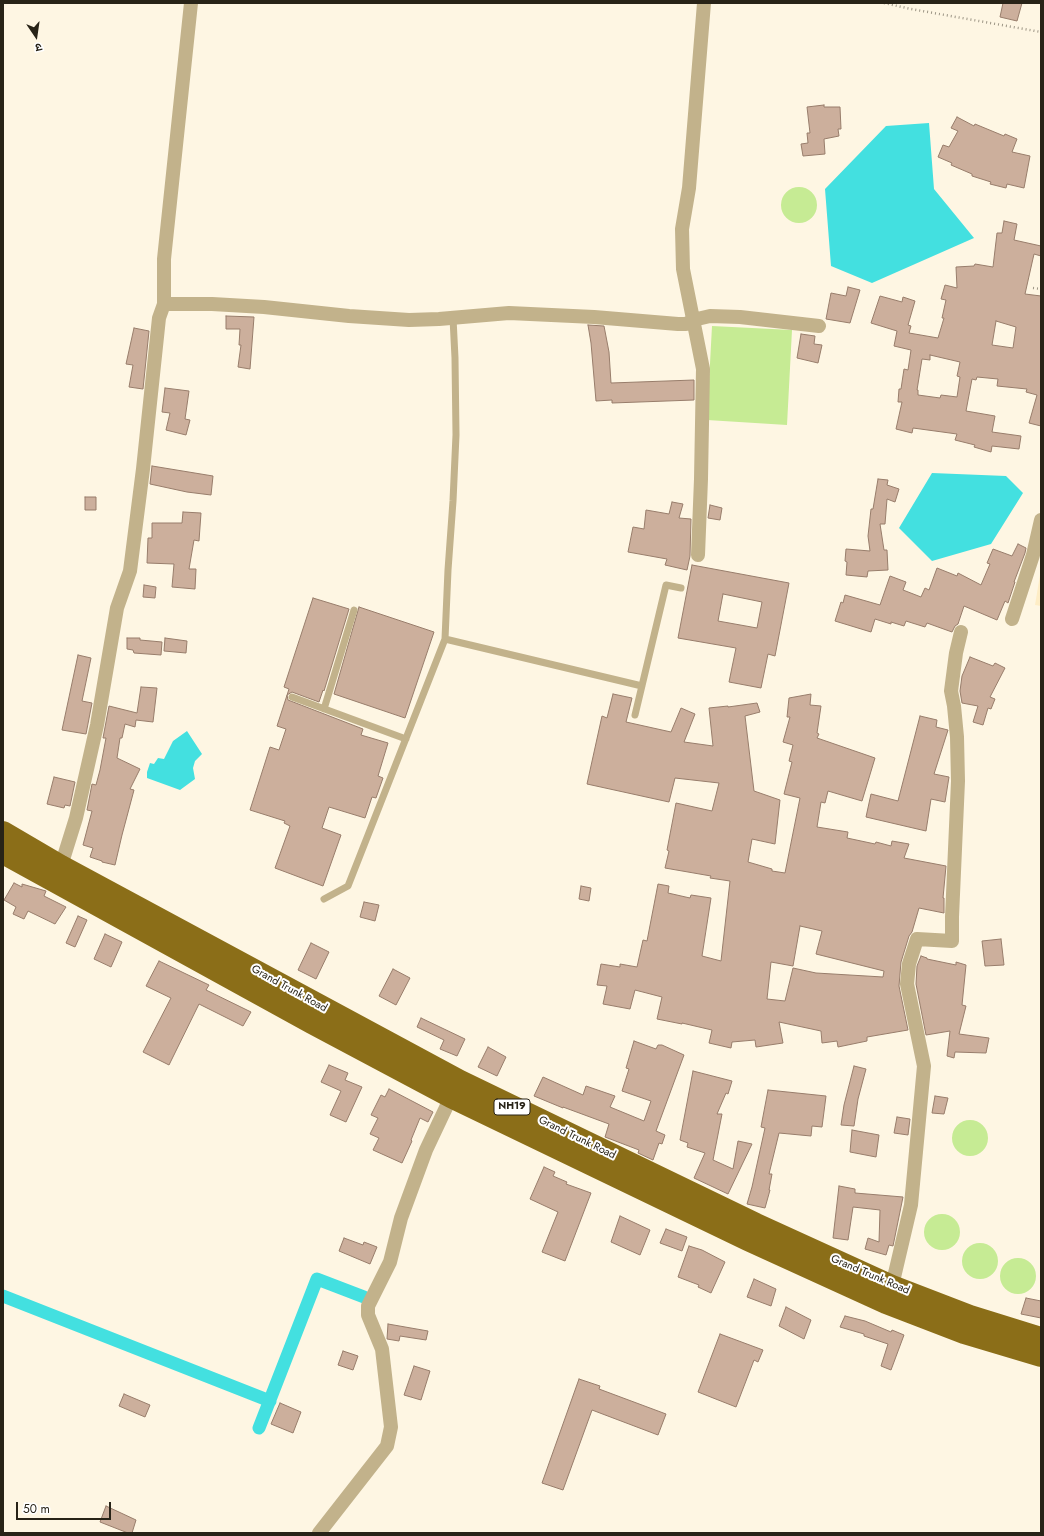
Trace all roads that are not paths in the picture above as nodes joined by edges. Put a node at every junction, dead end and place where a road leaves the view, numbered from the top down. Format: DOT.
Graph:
graph roads {
  1 [pos="191,3"];
  2 [pos="704,3"];
  3 [pos="164,304"];
  4 [pos="453,318"];
  5 [pos="693,320"];
  6 [pos="819,326"];
  7 [pos="1041,520"];
  8 [pos="698,555"];
  9 [pos="681,588"];
  10 [pos="354,610"];
  11 [pos="1012,619"];
  12 [pos="961,632"];
  13 [pos="445,639"];
  14 [pos="642,686"];
  15 [pos="292,697"];
  16 [pos="324,709"];
  17 [pos="635,715"];
  18 [pos="406,739"];
  19 [pos="3,832"];
  20 [pos="3,853"];
  21 [pos="31,859"];
  22 [pos="61,866"];
  23 [pos="324,899"];
  24 [pos="257,982"];
  25 [pos="401,1060"];
  26 [pos="452,1097"];
  27 [pos="634,1175"];
  28 [pos="752,1232"];
  29 [pos="892,1286"];
  30 [pos="1041,1338"];
  31 [pos="1041,1356"];
  32 [pos="319,1533"];
  1 -- 3 [label="street"];
  2 -- 5 [label="street"];
  3 -- 4 [label="street"];
  3 -- 22 [label="street"];
  4 -- 5 [label="street"];
  4 -- 13 [label="lane"];
  5 -- 6 [label="street"];
  5 -- 8 [label="street"];
  7 -- 11 [label="street"];
  9 -- 14 [label="lane"];
  10 -- 16 [label="lane"];
  12 -- 29 [label="street"];
  13 -- 14 [label="lane"];
  13 -- 18 [label="lane"];
  14 -- 17 [label="lane"];
  15 -- 16 [label="lane"];
  16 -- 18 [label="lane"];
  18 -- 23 [label="lane"];
  19 -- 21 [label="highway, Grand Trunk Road / NH19"];
  20 -- 21 [label="highway, Grand Trunk Road / NH19"];
  21 -- 22 [label="highway, Grand Trunk Road / NH19"];
  21 -- 24 [label="highway, Grand Trunk Road / NH19"];
  22 -- 24 [label="highway, Grand Trunk Road / NH19"];
  24 -- 25 [label="highway, Grand Trunk Road / NH19"];
  25 -- 26 [label="highway, Grand Trunk Road / NH19"];
  25 -- 27 [label="highway, Grand Trunk Road / NH19"];
  26 -- 27 [label="highway, Grand Trunk Road / NH19"];
  26 -- 32 [label="street"];
  27 -- 28 [label="highway, Grand Trunk Road / NH19"];
  28 -- 29 [label="highway, Grand Trunk Road / NH19"];
  28 -- 31 [label="highway, Grand Trunk Road / NH19"];
  29 -- 30 [label="highway, Grand Trunk Road / NH19"];
}
